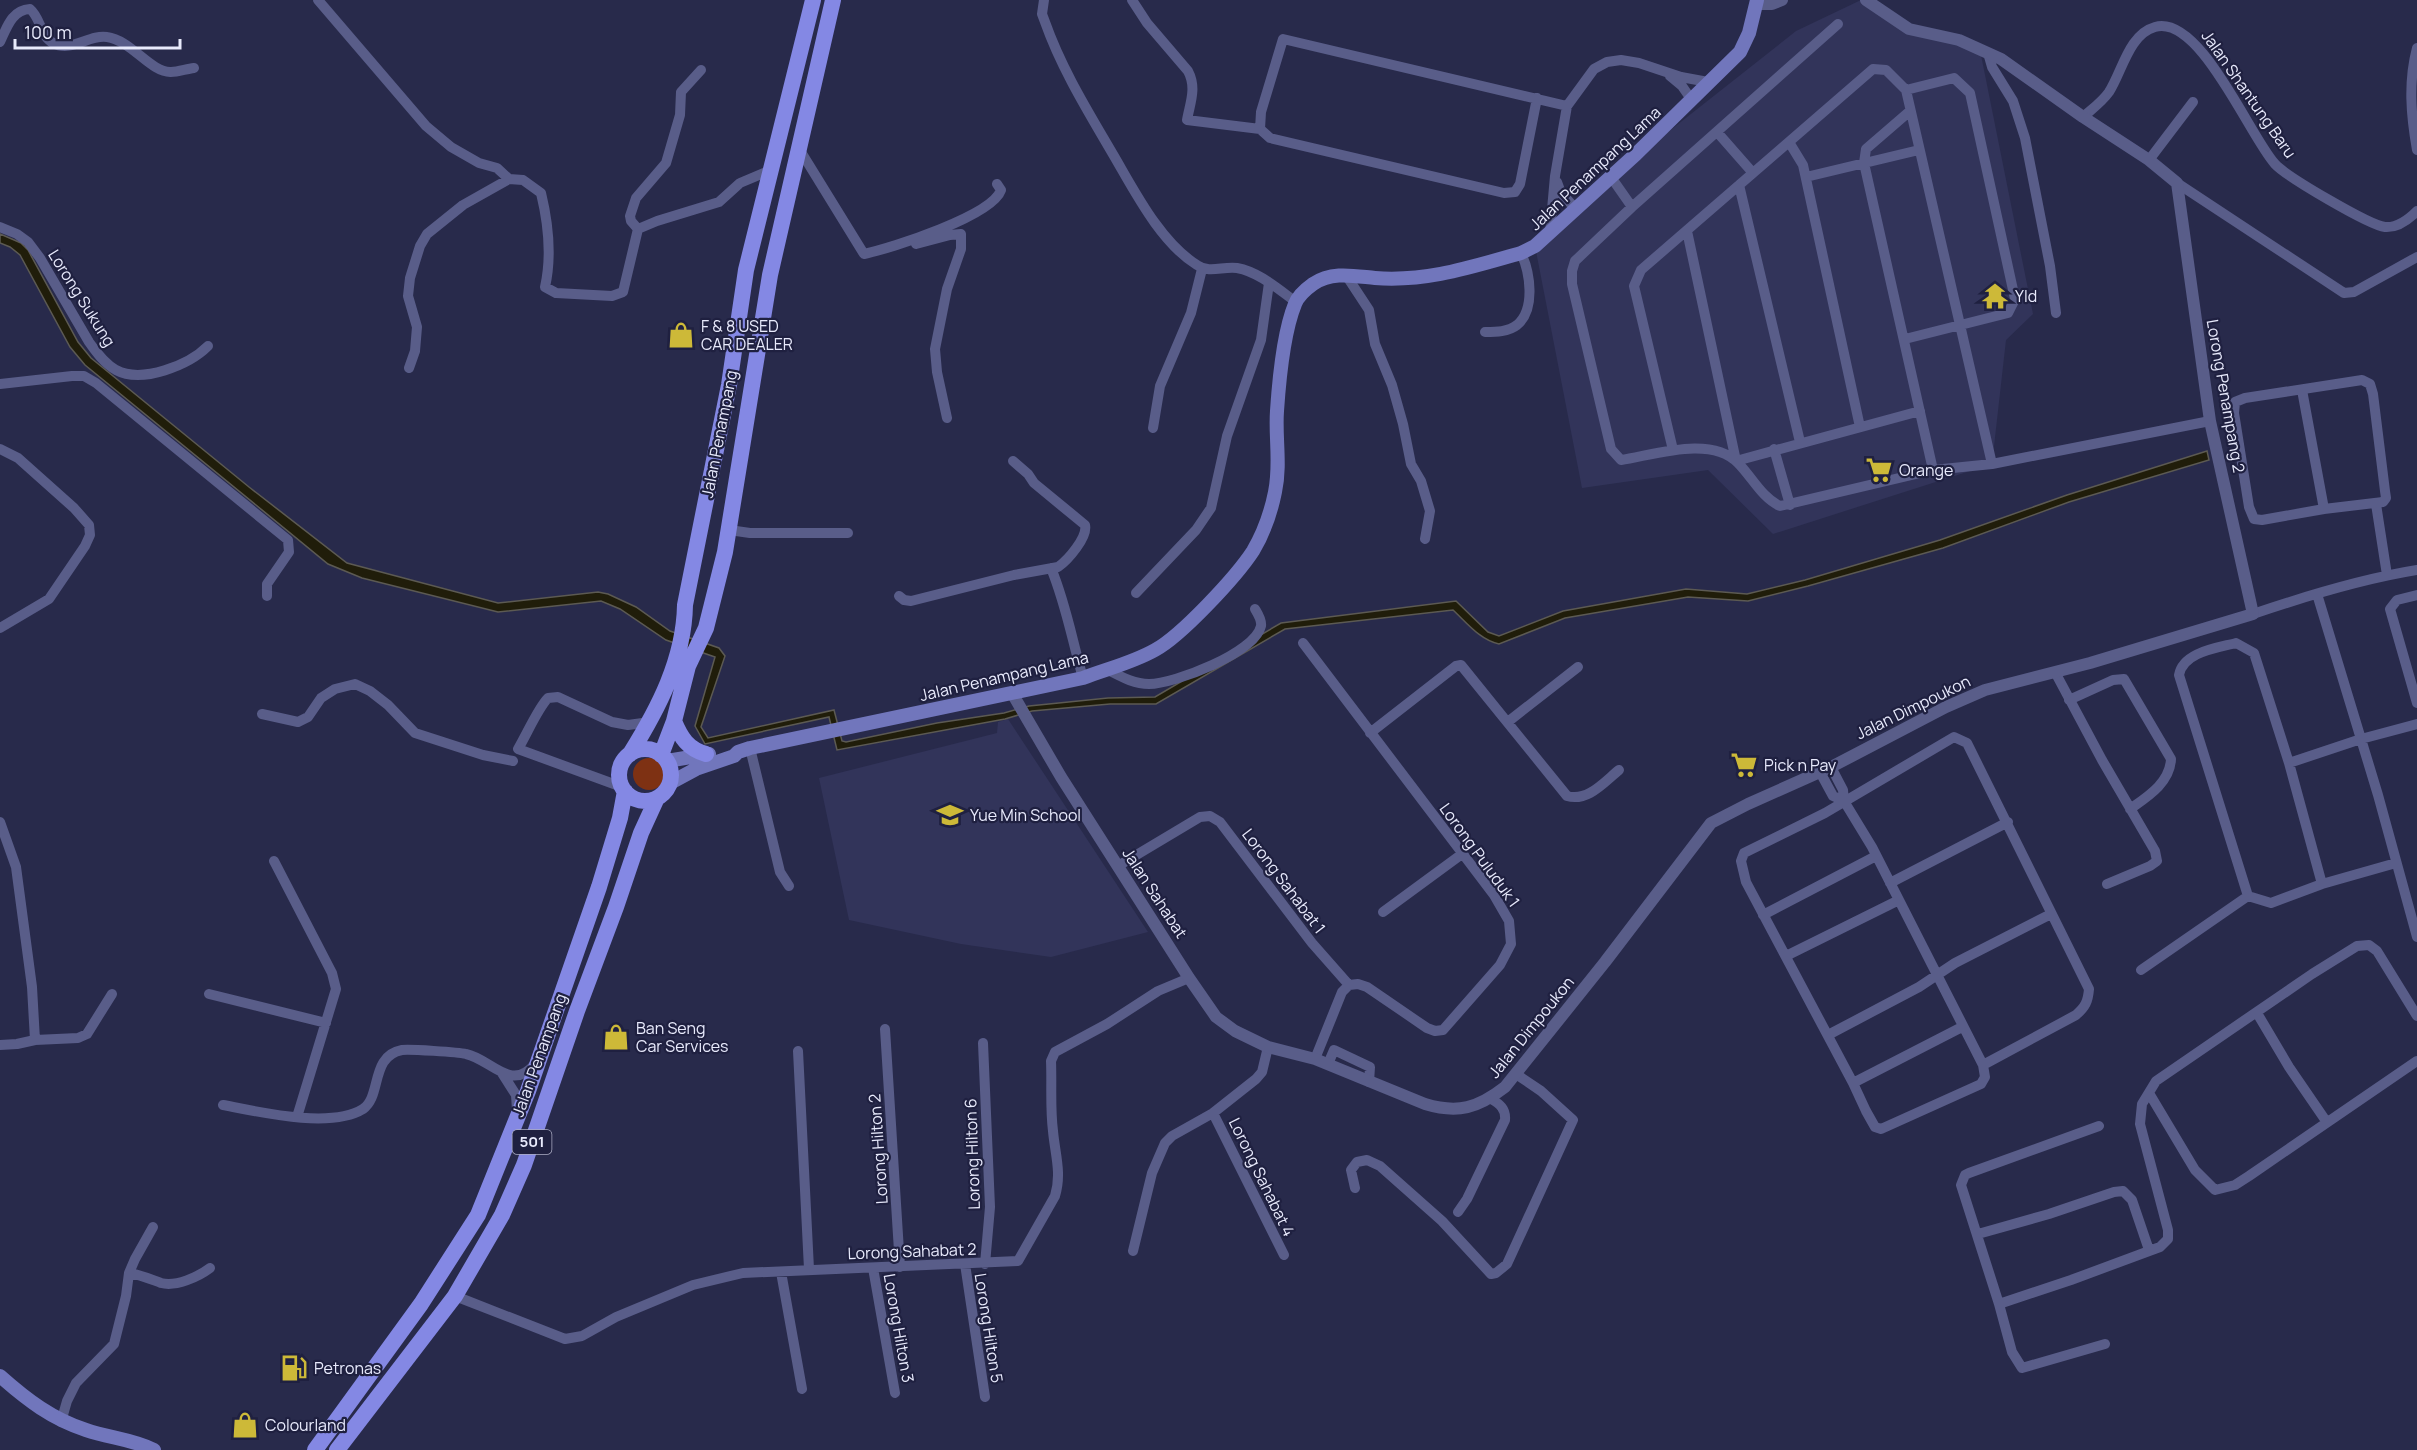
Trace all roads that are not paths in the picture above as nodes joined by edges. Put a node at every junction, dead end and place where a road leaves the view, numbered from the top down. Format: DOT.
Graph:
graph roads {
  1 [pos="318,0"];
  2 [pos="813,0"];
  3 [pos="833,0"];
  4 [pos="1044,0"];
  5 [pos="1132,0"];
  6 [pos="1782,0"];
  7 [pos="1866,0"];
  8 [pos="1757,2"];
  9 [pos="1838,24"];
  10 [pos="0,42"];
  11 [pos="2417,48"];
  12 [pos="1988,53"];
  13 [pos="194,68"];
  14 [pos="701,70"];
  15 [pos="1667,74"];
  16 [pos="1708,82"];
  17 [pos="1906,90"];
  18 [pos="1537,98"];
  19 [pos="1691,99"];
  20 [pos="2193,102"];
  21 [pos="1567,106"];
  22 [pos="1910,111"];
  23 [pos="2083,117"];
  24 [pos="1260,129"];
  25 [pos="1717,132"];
  26 [pos="1789,142"];
  27 [pos="798,147"];
  28 [pos="1919,150"];
  29 [pos="2417,150"];
  30 [pos="2149,160"];
  31 [pos="1864,163"];
  32 [pos="771,170"];
  33 [pos="1753,173"];
  34 [pos="1555,176"];
  35 [pos="1611,177"];
  36 [pos="1806,177"];
  37 [pos="510,179"];
  38 [pos="2177,183"];
  39 [pos="997,184"];
  40 [pos="1739,185"];
  41 [pos="1632,207"];
  42 [pos="1575,208"];
  43 [pos="2417,211"];
  44 [pos="0,227"];
  45 [pos="638,229"];
  46 [pos="1687,231"];
  47 [pos="1550,232"];
  48 [pos="875,252"];
  49 [pos="1521,253"];
  50 [pos="2417,257"];
  51 [pos="1202,269"];
  52 [pos="1346,274"];
  53 [pos="1269,283"];
  54 [pos="1296,302"];
  55 [pos="2056,313"];
  56 [pos="1961,326"];
  57 [pos="1485,332"];
  58 [pos="1905,339"];
  59 [pos="208,345"];
  60 [pos="409,368"];
  61 [pos="0,384"];
  62 [pos="2302,390"];
  63 [pos="1920,411"];
  64 [pos="946,418"];
  65 [pos="2210,421"];
  66 [pos="1860,427"];
  67 [pos="1153,428"];
  68 [pos="1800,442"];
  69 [pos="0,448"];
  70 [pos="1774,449"];
  71 [pos="1673,450"];
  72 [pos="1013,461"];
  73 [pos="1736,461"];
  74 [pos="1992,464"];
  75 [pos="1933,470"];
  76 [pos="2376,504"];
  77 [pos="1790,505"];
  78 [pos="2324,509"];
  79 [pos="729,530"];
  80 [pos="848,533"];
  81 [pos="1425,539"];
  82 [pos="1051,568"];
  83 [pos="2417,570"];
  84 [pos="2387,574"];
  85 [pos="1136,593"];
  86 [pos="2317,594"];
  87 [pos="2417,595"];
  88 [pos="267,596"];
  89 [pos="898,596"];
  90 [pos="1255,609"];
  91 [pos="2253,614"];
  92 [pos="0,628"];
  93 [pos="1303,643"];
  94 [pos="683,661"];
  95 [pos="1578,667"];
  96 [pos="1106,669"];
  97 [pos="2055,672"];
  98 [pos="1083,678"];
  99 [pos="1012,693"];
  100 [pos="2069,700"];
  101 [pos="2417,703"];
  102 [pos="262,714"];
  103 [pos="674,721"];
  104 [pos="1509,721"];
  105 [pos="650,722"];
  106 [pos="2417,724"];
  107 [pos="1370,733"];
  108 [pos="2361,739"];
  109 [pos="744,750"];
  110 [pos="630,754"];
  111 [pos="706,754"];
  112 [pos="664,758"];
  113 [pos="513,761"];
  114 [pos="2289,763"];
  115 [pos="1619,770"];
  116 [pos="1825,770"];
  117 [pos="669,783"];
  118 [pos="623,789"];
  119 [pos="657,798"];
  120 [pos="1844,801"];
  121 [pos="2130,809"];
  122 [pos="0,822"];
  123 [pos="2008,822"];
  124 [pos="1462,854"];
  125 [pos="1876,856"];
  126 [pos="274,861"];
  127 [pos="2396,863"];
  128 [pos="1118,866"];
  129 [pos="1890,882"];
  130 [pos="2107,884"];
  131 [pos="2322,884"];
  132 [pos="789,886"];
  133 [pos="2248,896"];
  134 [pos="1899,900"];
  135 [pos="1383,912"];
  136 [pos="2051,914"];
  137 [pos="1763,915"];
  138 [pos="2417,937"];
  139 [pos="1786,957"];
  140 [pos="2141,970"];
  141 [pos="1937,974"];
  142 [pos="1189,978"];
  143 [pos="1349,985"];
  144 [pos="112,994"];
  145 [pos="209,994"];
  146 [pos="2417,996"];
  147 [pos="2404,997"];
  148 [pos="2257,1013"];
  149 [pos="2417,1016"];
  150 [pos="326,1023"];
  151 [pos="1962,1027"];
  152 [pos="885,1029"];
  153 [pos="1828,1035"];
  154 [pos="34,1040"];
  155 [pos="983,1043"];
  156 [pos="0,1045"];
  157 [pos="1268,1047"];
  158 [pos="798,1051"];
  159 [pos="1315,1059"];
  160 [pos="538,1061"];
  161 [pos="2417,1061"];
  162 [pos="1983,1065"];
  163 [pos="502,1073"];
  164 [pos="1516,1074"];
  165 [pos="1853,1083"];
  166 [pos="2149,1093"];
  167 [pos="1491,1099"];
  168 [pos="223,1105"];
  169 [pos="1213,1113"];
  170 [pos="297,1117"];
  171 [pos="517,1117"];
  172 [pos="2326,1121"];
  173 [pos="2099,1126"];
  174 [pos="1355,1188"];
  175 [pos="1458,1212"];
  176 [pos="153,1227"];
  177 [pos="1978,1234"];
  178 [pos="2149,1250"];
  179 [pos="1133,1251"];
  180 [pos="1284,1255"];
  181 [pos="965,1264"];
  182 [pos="985,1264"];
  183 [pos="900,1267"];
  184 [pos="210,1268"];
  185 [pos="873,1268"];
  186 [pos="809,1269"];
  187 [pos="781,1272"];
  188 [pos="129,1273"];
  189 [pos="455,1296"];
  190 [pos="1999,1304"];
  191 [pos="2105,1344"];
  192 [pos="0,1376"];
  193 [pos="802,1389"];
  194 [pos="895,1393"];
  195 [pos="985,1397"];
  196 [pos="61,1422"];
  197 [pos="153,1450"];
  198 [pos="315,1450"];
  199 [pos="337,1450"];
  1 -- 37 [label="street"];
  2 -- 32 [label="main road, Jalan Penampang"];
  3 -- 27 [label="main road, Jalan Penampang"];
  4 -- 51 [label="street"];
  5 -- 24 [label="street"];
  6 -- 8 [label="street"];
  7 -- 12 [label="street"];
  8 -- 16 [label="main road, Jalan Penampang Lama"];
  9 -- 25 [label="street"];
  10 -- 13 [label="street"];
  11 -- 29 [label="street"];
  12 -- 23 [label="street"];
  12 -- 55 [label="street"];
  14 -- 45 [label="street"];
  15 -- 16 [label="street"];
  15 -- 19 [label="street"];
  15 -- 21 [label="street"];
  16 -- 19 [label="main road, Jalan Penampang Lama"];
  17 -- 22 [label="street"];
  17 -- 26 [label="street"];
  17 -- 56 [label="street"];
  18 -- 21 [label="street"];
  18 -- 24 [label="street"];
  18 -- 24 [label="street"];
  19 -- 35 [label="main road, Jalan Penampang Lama"];
  20 -- 30 [label="street"];
  21 -- 34 [label="street"];
  22 -- 28 [label="street"];
  22 -- 31 [label="street"];
  23 -- 30 [label="street"];
  23 -- 43 [label="street, Jalan Shantung Baru"];
  25 -- 33 [label="street"];
  25 -- 41 [label="street"];
  26 -- 33 [label="street"];
  26 -- 36 [label="street"];
  27 -- 48 [label="street"];
  27 -- 79 [label="main road, Jalan Penampang"];
  28 -- 31 [label="street"];
  28 -- 56 [label="street"];
  30 -- 38 [label="street"];
  31 -- 36 [label="street"];
  31 -- 58 [label="street"];
  32 -- 45 [label="street"];
  32 -- 94 [label="main road, Jalan Penampang"];
  33 -- 40 [label="street"];
  34 -- 42 [label="street"];
  34 -- 47 [label="street"];
  35 -- 41 [label="street"];
  35 -- 42 [label="main road, Jalan Penampang Lama"];
  36 -- 66 [label="street"];
  37 -- 45 [label="street"];
  37 -- 60 [label="street"];
  38 -- 50 [label="street"];
  38 -- 65 [label="street, Lorong Penampang 2"];
  39 -- 48 [label="street"];
  40 -- 46 [label="street"];
  40 -- 68 [label="street"];
  41 -- 71 [label="street"];
  42 -- 47 [label="main road, Jalan Penampang Lama"];
  44 -- 59 [label="street, Lorong Sukung"];
  46 -- 71 [label="street"];
  46 -- 73 [label="street"];
  47 -- 49 [label="main road, Jalan Penampang Lama"];
  48 -- 64 [label="street"];
  49 -- 52 [label="main road, Jalan Penampang Lama"];
  49 -- 57 [label="street"];
  51 -- 53 [label="street"];
  51 -- 67 [label="street"];
  52 -- 54 [label="main road, Jalan Penampang Lama"];
  52 -- 81 [label="street"];
  53 -- 54 [label="street"];
  53 -- 85 [label="street"];
  54 -- 96 [label="main road, Jalan Penampang Lama"];
  56 -- 58 [label="street"];
  56 -- 74 [label="street"];
  58 -- 63 [label="street"];
  61 -- 88 [label="street"];
  62 -- 76 [label="street"];
  62 -- 78 [label="street"];
  62 -- 78 [label="street"];
  63 -- 66 [label="street"];
  63 -- 75 [label="street"];
  65 -- 74 [label="street"];
  65 -- 91 [label="street, Lorong Penampang 2"];
  66 -- 68 [label="street"];
  68 -- 70 [label="street"];
  69 -- 92 [label="street"];
  70 -- 73 [label="street"];
  70 -- 77 [label="street"];
  71 -- 73 [label="street"];
  72 -- 82 [label="street"];
  73 -- 77 [label="street"];
  74 -- 75 [label="street"];
  75 -- 77 [label="street"];
  76 -- 78 [label="street"];
  76 -- 84 [label="street"];
  79 -- 80 [label="street"];
  79 -- 94 [label="main road, Jalan Penampang"];
  82 -- 89 [label="street"];
  82 -- 98 [label="street"];
  83 -- 84 [label="street, Jalan Dimpoukon"];
  84 -- 86 [label="street, Jalan Dimpoukon"];
  86 -- 91 [label="street, Jalan Dimpoukon"];
  86 -- 108 [label="street"];
  87 -- 101 [label="street"];
  90 -- 96 [label="street"];
  91 -- 97 [label="street, Jalan Dimpoukon"];
  93 -- 107 [label="street, Lorong Puluduk 1"];
  94 -- 103 [label="main road, Jalan Penampang"];
  94 -- 105 [label="main road, Jalan Penampang"];
  95 -- 104 [label="street"];
  96 -- 98 [label="main road, Jalan Penampang Lama"];
  97 -- 100 [label="street"];
  97 -- 116 [label="street, Jalan Dimpoukon"];
  98 -- 99 [label="main road, Jalan Penampang Lama"];
  99 -- 109 [label="main road, Jalan Penampang Lama"];
  99 -- 128 [label="street, Jalan Sahabat"];
  100 -- 121 [label="street"];
  100 -- 121 [label="street"];
  102 -- 113 [label="street"];
  103 -- 111 [label="main road"];
  103 -- 112 [label="main road, Jalan Penampang"];
  104 -- 107 [label="street"];
  104 -- 115 [label="street"];
  105 -- 110 [label="main road, Jalan Penampang"];
  105 -- 118 [label="street"];
  106 -- 108 [label="street"];
  107 -- 124 [label="street, Lorong Puluduk 1"];
  108 -- 114 [label="street"];
  108 -- 127 [label="street"];
  109 -- 111 [label="main road, Jalan Penampang Lama"];
  109 -- 117 [label="main road, Jalan Penampang Lama"];
  109 -- 132 [label="street"];
  110 -- 112 [label="main road"];
  110 -- 118 [label="main road"];
  111 -- 112 [label="main road, Jalan Penampang Lama"];
  112 -- 117 [label="main road"];
  114 -- 131 [label="street"];
  114 -- 133 [label="street"];
  116 -- 120 [label="street"];
  116 -- 164 [label="street, Jalan Dimpoukon"];
  117 -- 119 [label="main road"];
  118 -- 119 [label="main road"];
  118 -- 160 [label="main road, Jalan Penampang / 501"];
  119 -- 189 [label="main road, Jalan Penampang / 501"];
  120 -- 123 [label="street"];
  120 -- 125 [label="street"];
  120 -- 137 [label="street"];
  121 -- 130 [label="street"];
  122 -- 154 [label="street"];
  123 -- 129 [label="street"];
  123 -- 136 [label="street"];
  124 -- 135 [label="street"];
  124 -- 143 [label="street, Lorong Puluduk 1"];
  125 -- 129 [label="street"];
  125 -- 137 [label="street"];
  126 -- 150 [label="street"];
  127 -- 131 [label="street"];
  127 -- 138 [label="street"];
  128 -- 142 [label="street, Jalan Sahabat"];
  128 -- 143 [label="street, Lorong Sahabat 1"];
  129 -- 134 [label="street"];
  131 -- 133 [label="street"];
  133 -- 140 [label="street"];
  134 -- 139 [label="street"];
  134 -- 141 [label="street"];
  136 -- 141 [label="street"];
  136 -- 162 [label="street"];
  137 -- 139 [label="street"];
  139 -- 153 [label="street"];
  141 -- 151 [label="street"];
  141 -- 153 [label="street"];
  142 -- 157 [label="street, Jalan Sahabat"];
  142 -- 182 [label="street, Lorong Sahabat 2"];
  143 -- 159 [label="street"];
  144 -- 154 [label="street"];
  145 -- 150 [label="street"];
  146 -- 147 [label="street"];
  147 -- 148 [label="street"];
  147 -- 149 [label="street"];
  148 -- 166 [label="street"];
  148 -- 172 [label="street"];
  150 -- 170 [label="street"];
  151 -- 162 [label="street"];
  151 -- 165 [label="street"];
  152 -- 183 [label="street, Lorong Hilton 2"];
  153 -- 165 [label="street"];
  154 -- 156 [label="street"];
  155 -- 182 [label="street, Lorong Hilton 6"];
  157 -- 159 [label="street, Jalan Sahabat"];
  157 -- 169 [label="street"];
  158 -- 186 [label="street"];
  159 -- 167 [label="street, Jalan Dimpoukon"];
  160 -- 163 [label="street"];
  160 -- 171 [label="main road, Jalan Penampang / 501"];
  161 -- 172 [label="street"];
  162 -- 165 [label="street"];
  163 -- 170 [label="street"];
  163 -- 171 [label="street"];
  164 -- 167 [label="street, Jalan Dimpoukon"];
  164 -- 174 [label="street"];
  166 -- 172 [label="street"];
  166 -- 178 [label="street"];
  167 -- 175 [label="street"];
  168 -- 170 [label="street"];
  169 -- 179 [label="street"];
  169 -- 180 [label="street, Lorong Sahabat 4"];
  171 -- 198 [label="main road, Jalan Penampang / 501"];
  173 -- 177 [label="street"];
  176 -- 188 [label="street"];
  177 -- 178 [label="street"];
  177 -- 190 [label="street"];
  178 -- 190 [label="street"];
  181 -- 182 [label="street, Lorong Sahabat 2"];
  181 -- 183 [label="street, Lorong Sahabat 2"];
  181 -- 195 [label="street, Lorong Hilton 5"];
  183 -- 185 [label="street, Lorong Sahabat 2"];
  184 -- 188 [label="street"];
  185 -- 186 [label="street, Lorong Sahabat 2"];
  185 -- 194 [label="street, Lorong Hilton 3"];
  186 -- 187 [label="street, Lorong Sahabat 2"];
  187 -- 189 [label="street, Lorong Sahabat 2"];
  187 -- 193 [label="street"];
  188 -- 196 [label="street"];
  189 -- 199 [label="main road, Jalan Penampang / 501"];
  190 -- 191 [label="street"];
  192 -- 196 [label="main road"];
  196 -- 197 [label="main road"];
}
